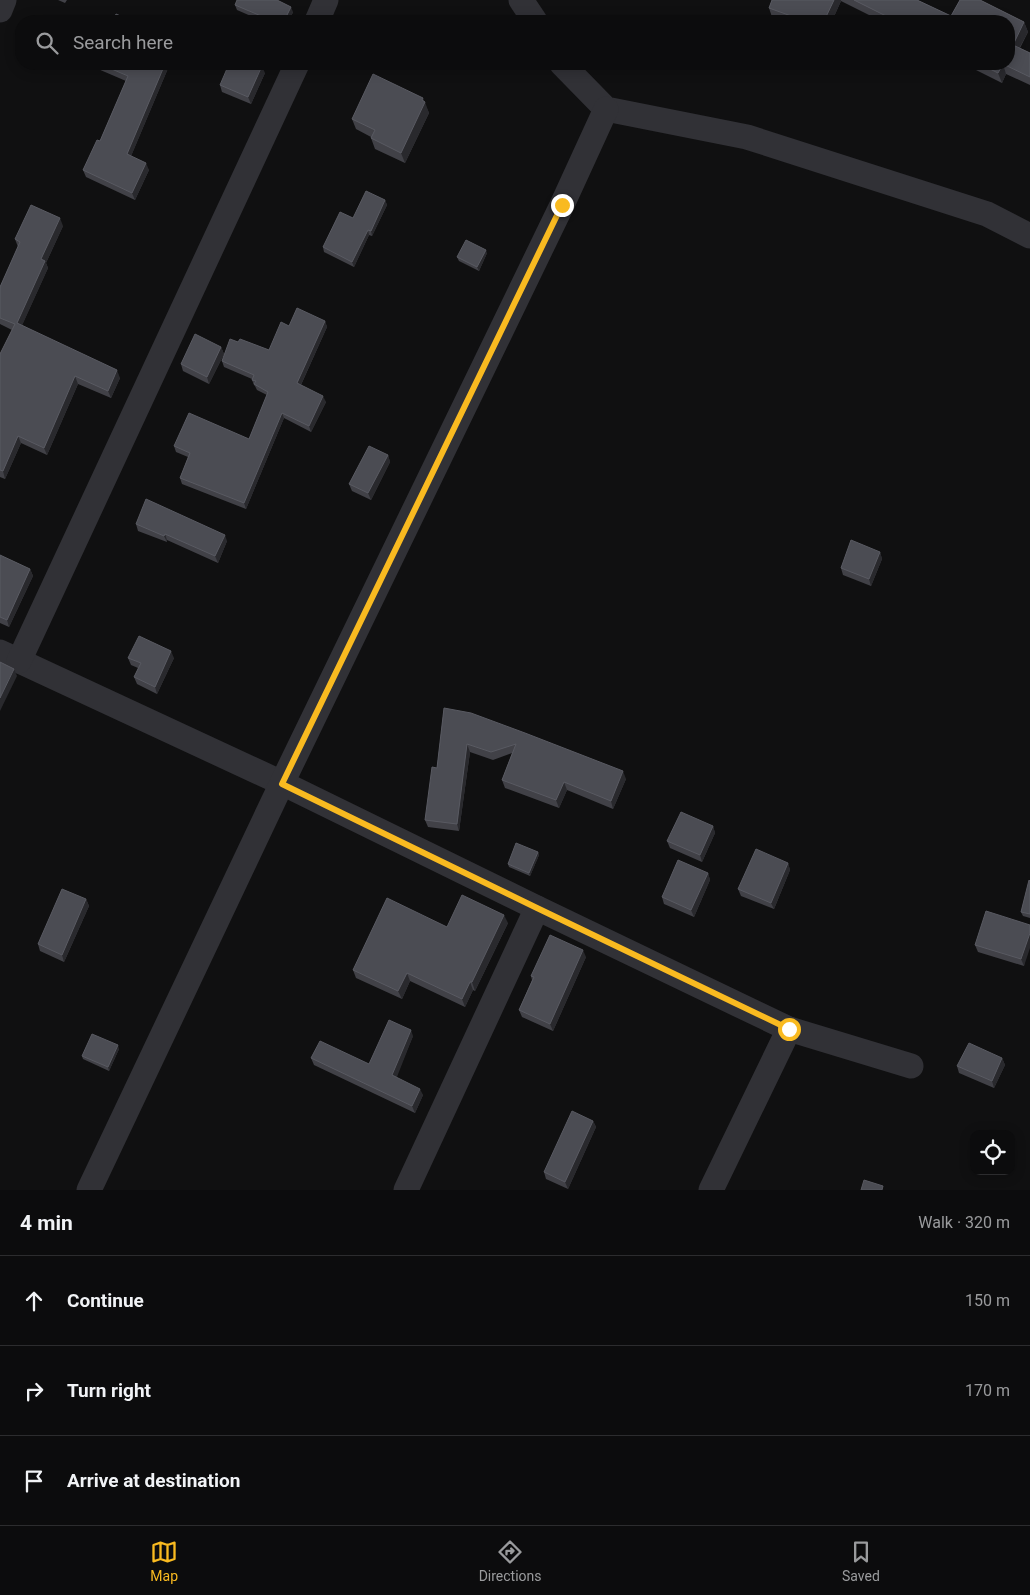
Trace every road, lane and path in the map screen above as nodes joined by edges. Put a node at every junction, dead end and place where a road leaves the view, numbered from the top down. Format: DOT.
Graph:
graph roads {
  1 [pos="4,0"];
  2 [pos="326,0"];
  3 [pos="521,0"];
  4 [pos="0,10"];
  5 [pos="319,15"];
  6 [pos="531,15"];
  7 [pos="294,70"];
  8 [pos="568,70"];
  9 [pos="606,109"];
  10 [pos="1030,236"];
  11 [pos="10,657"];
  12 [pos="282,784"];
  13 [pos="537,908"];
  14 [pos="789,1029"];
  15 [pos="911,1066"];
  16 [pos="89,1190"];
  17 [pos="406,1190"];
  18 [pos="711,1190"];
  1 -- 4 [label="street"];
  2 -- 5 [label="street"];
  3 -- 6 [label="street"];
  7 -- 11 [label="street"];
  8 -- 9 [label="street"];
  9 -- 10 [label="street"];
  9 -- 12 [label="street"];
  11 -- 12 [label="street"];
  12 -- 13 [label="street"];
  12 -- 16 [label="street"];
  13 -- 14 [label="street"];
  13 -- 17 [label="street"];
  14 -- 15 [label="street"];
  14 -- 18 [label="street"];
}
